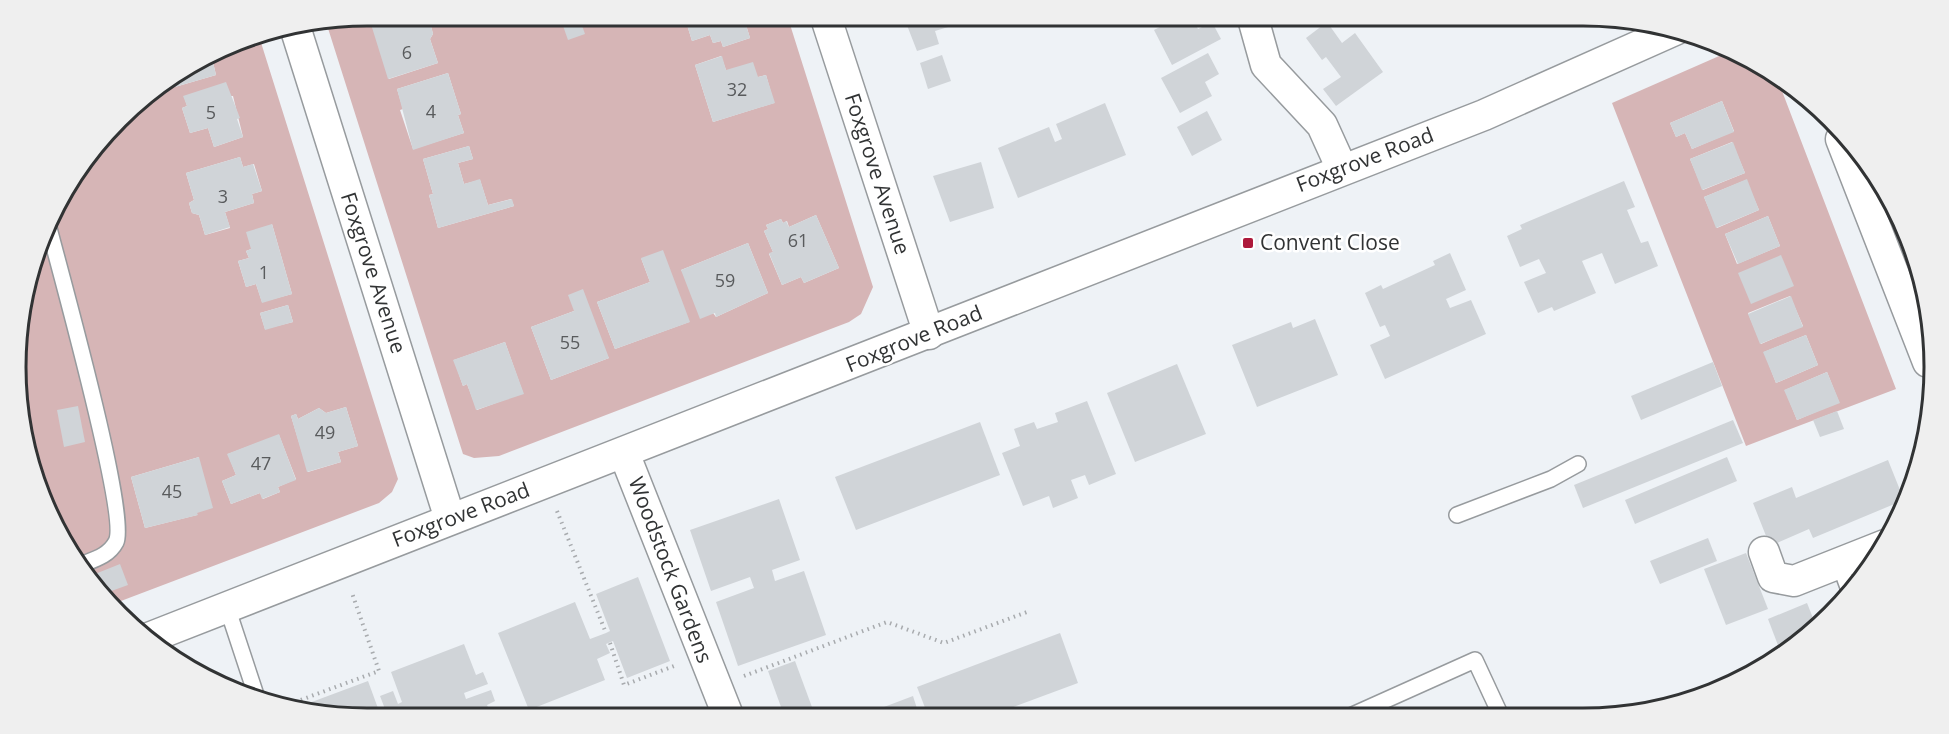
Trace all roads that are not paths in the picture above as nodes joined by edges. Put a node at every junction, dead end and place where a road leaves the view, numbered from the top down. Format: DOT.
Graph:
graph roads {
  1 [pos="829,26"];
  2 [pos="1255,26"];
  3 [pos="297,33"];
  4 [pos="1663,35"];
  5 [pos="1845,150"];
  6 [pos="1341,169"];
  7 [pos="52,235"];
  8 [pos="929,333"];
  9 [pos="1923,344"];
  10 [pos="624,453"];
  11 [pos="1578,464"];
  12 [pos="1456,515"];
  13 [pos="450,519"];
  14 [pos="1764,552"];
  15 [pos="87,563"];
  16 [pos="1861,563"];
  17 [pos="1844,577"];
  18 [pos="227,608"];
  19 [pos="156,635"];
  20 [pos="255,689"];
  21 [pos="725,708"];
  22 [pos="1368,708"];
  23 [pos="1497,708"];
  1 -- 8 [label="street, Foxgrove Avenue"];
  2 -- 6 [label="street"];
  3 -- 13 [label="street, Foxgrove Avenue"];
  4 -- 6 [label="street, Foxgrove Road"];
  5 -- 9 [label="street"];
  6 -- 8 [label="street, Foxgrove Road"];
  7 -- 15 [label="lane"];
  8 -- 10 [label="street, Foxgrove Road"];
  10 -- 13 [label="street, Foxgrove Road"];
  10 -- 21 [label="street, Woodstock Gardens"];
  11 -- 12 [label="lane"];
  13 -- 18 [label="street, Foxgrove Road"];
  14 -- 17 [label="street"];
  16 -- 17 [label="street"];
  18 -- 19 [label="street, Foxgrove Road"];
  18 -- 20 [label="lane"];
  22 -- 23 [label="lane"];
}
